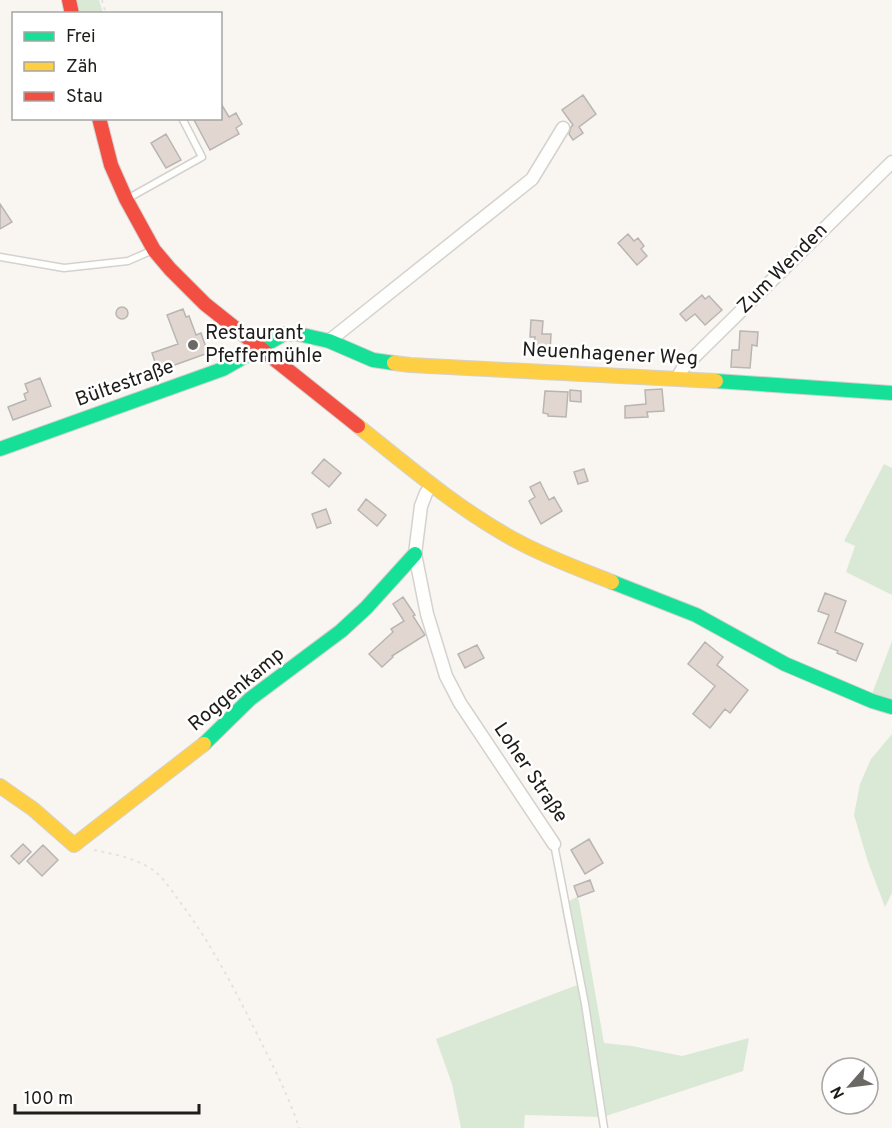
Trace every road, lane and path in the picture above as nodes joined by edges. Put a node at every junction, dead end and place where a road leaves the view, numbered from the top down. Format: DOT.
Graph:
graph roads {
  1 [pos="100,120"];
  2 [pos="183,120"];
  3 [pos="563,128"];
  4 [pos="892,162"];
  5 [pos="126,199"];
  6 [pos="154,250"];
  7 [pos="0,257"];
  8 [pos="329,341"];
  9 [pos="260,348"];
  10 [pos="677,378"];
  11 [pos="892,393"];
  12 [pos="1,446"];
  13 [pos="432,485"];
  14 [pos="415,554"];
  15 [pos="892,707"];
  16 [pos="0,786"];
  17 [pos="554,844"];
  18 [pos="74,845"];
  19 [pos="299,1128"];
  20 [pos="604,1128"];
  1 -- 5 [label="street"];
  2 -- 5 [label="lane"];
  3 -- 8 [label="street"];
  4 -- 10 [label="street, Zum Wenden"];
  5 -- 6 [label="street"];
  6 -- 7 [label="lane"];
  6 -- 9 [label="street"];
  8 -- 9 [label="street, Neuenhagener Weg"];
  8 -- 10 [label="street, Neuenhagener Weg"];
  9 -- 12 [label="street, Bültestraße"];
  9 -- 13 [label="street"];
  10 -- 11 [label="street, Neuenhagener Weg"];
  13 -- 14 [label="street, Loher Straße"];
  13 -- 15 [label="street"];
  14 -- 17 [label="street, Loher Straße"];
  14 -- 18 [label="street, Roggenkamp"];
  16 -- 18 [label="street"];
  17 -- 20 [label="lane, Loher Straße"];
  18 -- 19 [label="path"];
}
